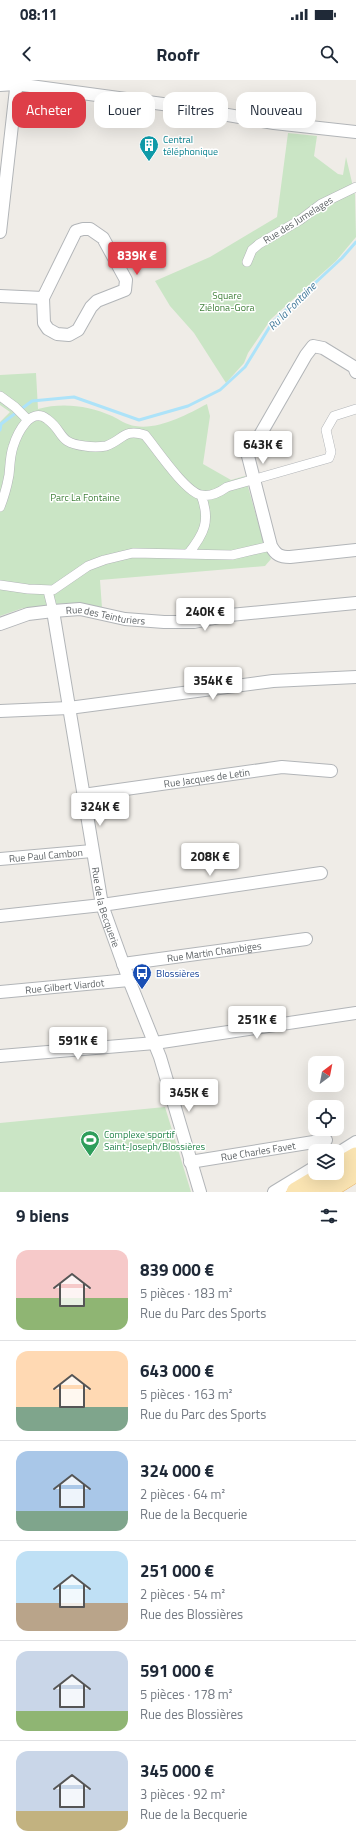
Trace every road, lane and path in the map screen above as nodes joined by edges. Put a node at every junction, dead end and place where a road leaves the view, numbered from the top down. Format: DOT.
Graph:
graph roads {
  1 [pos="16,82"];
  2 [pos="0,86"];
  3 [pos="356,132"];
  4 [pos="356,187"];
  5 [pos="0,232"];
  6 [pos="247,262"];
  7 [pos="0,296"];
  8 [pos="43,298"];
  9 [pos="356,372"];
  10 [pos="0,396"];
  11 [pos="356,409"];
  12 [pos="26,418"];
  13 [pos="254,479"];
  14 [pos="201,496"];
  15 [pos="0,507"];
  16 [pos="271,546"];
  17 [pos="356,550"];
  18 [pos="188,554"];
  19 [pos="0,585"];
  20 [pos="48,590"];
  21 [pos="356,603"];
  22 [pos="53,611"];
  23 [pos="0,624"];
  24 [pos="356,677"];
  25 [pos="69,708"];
  26 [pos="0,711"];
  27 [pos="331,771"];
  28 [pos="83,795"];
  29 [pos="92,851"];
  30 [pos="0,859"];
  31 [pos="321,872"];
  32 [pos="102,905"];
  33 [pos="0,916"];
  34 [pos="306,939"];
  35 [pos="123,964"];
  36 [pos="129,980"];
  37 [pos="0,992"];
  38 [pos="356,1013"];
  39 [pos="154,1043"];
  40 [pos="0,1056"];
  41 [pos="326,1140"];
  42 [pos="356,1142"];
  43 [pos="344,1150"];
  44 [pos="356,1157"];
  45 [pos="190,1162"];
  46 [pos="344,1164"];
  47 [pos="308,1171"];
  48 [pos="356,1172"];
  49 [pos="316,1180"];
  50 [pos="200,1192"];
  51 [pos="274,1192"];
  52 [pos="296,1192"];
  53 [pos="324,1192"];
  1 -- 2 [label="street"];
  1 -- 3 [label="street"];
  1 -- 5 [label="street"];
  4 -- 6 [label="street, Rue des Jumelages"];
  7 -- 8 [label="street"];
  8 -- 8 [label="street"];
  9 -- 13 [label="street"];
  10 -- 12 [label="street"];
  11 -- 13 [label="street"];
  12 -- 14 [label="street"];
  12 -- 15 [label="street"];
  13 -- 14 [label="street"];
  13 -- 16 [label="street"];
  14 -- 18 [label="street"];
  16 -- 17 [label="street"];
  16 -- 18 [label="street"];
  18 -- 20 [label="street"];
  19 -- 20 [label="street"];
  20 -- 22 [label="street"];
  21 -- 22 [label="street, Rue des Teinturiers"];
  22 -- 23 [label="street, Rue des Teinturiers"];
  22 -- 25 [label="street, Rue de la Becquerie"];
  24 -- 25 [label="street"];
  25 -- 26 [label="street"];
  25 -- 28 [label="street, Rue de la Becquerie"];
  27 -- 28 [label="street, Rue Jacques de Letin"];
  28 -- 29 [label="street, Rue de la Becquerie"];
  29 -- 30 [label="street, Rue Paul Cambon"];
  29 -- 32 [label="street, Rue de la Becquerie"];
  31 -- 32 [label="street"];
  32 -- 33 [label="street"];
  32 -- 35 [label="street, Rue de la Becquerie"];
  34 -- 35 [label="street, Rue Martin Chambiges"];
  35 -- 36 [label="street, Rue de la Becquerie"];
  36 -- 37 [label="street, Rue Gilbert Viardot"];
  36 -- 39 [label="street, Rue de la Becquerie"];
  38 -- 39 [label="street"];
  39 -- 40 [label="street"];
  39 -- 45 [label="street, Rue de la Becquerie"];
  41 -- 45 [label="street, Rue Charles Favet"];
  42 -- 43 [label="street"];
  44 -- 46 [label="main road"];
  45 -- 50 [label="street, Rue de la Becquerie"];
  47 -- 51 [label="street"];
  48 -- 53 [label="main road"];
  49 -- 52 [label="main road"];
}
